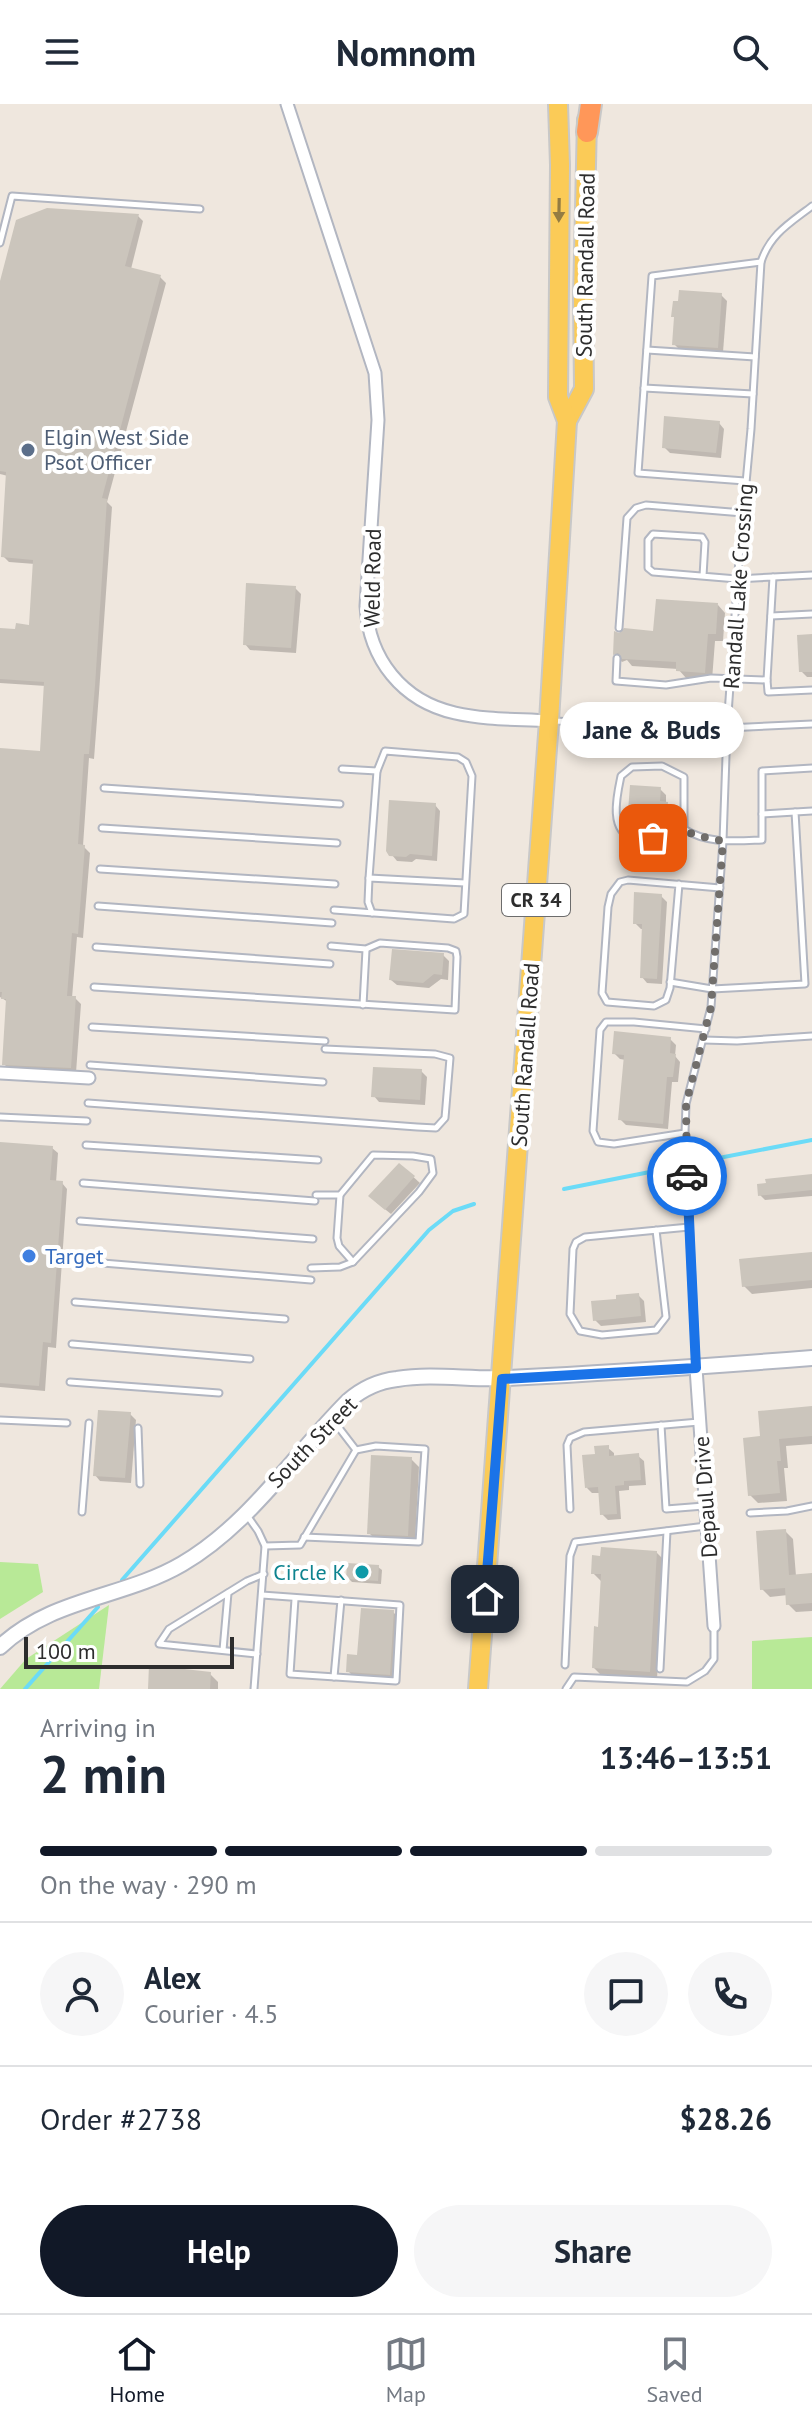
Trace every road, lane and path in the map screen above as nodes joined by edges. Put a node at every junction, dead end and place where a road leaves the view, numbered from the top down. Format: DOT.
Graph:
graph roads {
  1 [pos="287,104"];
  2 [pos="543,104"];
  3 [pos="558,104"];
  4 [pos="589,104"];
  5 [pos="587,132"];
  6 [pos="560,165"];
  7 [pos="812,206"];
  8 [pos="200,209"];
  9 [pos="0,243"];
  10 [pos="761,262"];
  11 [pos="647,350"];
  12 [pos="755,357"];
  13 [pos="644,388"];
  14 [pos="753,394"];
  15 [pos="567,421"];
  16 [pos="745,481"];
  17 [pos="743,513"];
  18 [pos="812,575"];
  19 [pos="703,576"];
  20 [pos="773,577"];
  21 [pos="737,579"];
  22 [pos="812,614"];
  23 [pos="771,616"];
  24 [pos="619,628"];
  25 [pos="617,658"];
  26 [pos="731,680"];
  27 [pos="767,680"];
  28 [pos="812,690"];
  29 [pos="549,721"];
  30 [pos="812,724"];
  31 [pos="727,728"];
  32 [pos="812,768"];
  33 [pos="342,769"];
  34 [pos="377,771"];
  35 [pos="104,788"];
  36 [pos="340,804"];
  37 [pos="812,811"];
  38 [pos="795,812"];
  39 [pos="762,814"];
  40 [pos="102,828"];
  41 [pos="684,829"];
  42 [pos="723,841"];
  43 [pos="337,843"];
  44 [pos="100,869"];
  45 [pos="369,878"];
  46 [pos="465,883"];
  47 [pos="335,884"];
  48 [pos="679,884"];
  49 [pos="720,888"];
  50 [pos="98,906"];
  51 [pos="334,910"];
  52 [pos="372,913"];
  53 [pos="332,923"];
  54 [pos="331,946"];
  55 [pos="96,947"];
  56 [pos="366,949"];
  57 [pos="330,964"];
  58 [pos="670,982"];
  59 [pos="94,987"];
  60 [pos="712,989"];
  61 [pos="363,1005"];
  62 [pos="92,1027"];
  63 [pos="706,1029"];
  64 [pos="812,1036"];
  65 [pos="704,1040"];
  66 [pos="325,1041"];
  67 [pos="325,1049"];
  68 [pos="90,1071"];
  69 [pos="0,1073"];
  70 [pos="323,1082"];
  71 [pos="88,1103"];
  72 [pos="0,1117"];
  73 [pos="87,1121"];
  74 [pos="685,1133"];
  75 [pos="86,1145"];
  76 [pos="318,1160"];
  77 [pos="83,1183"];
  78 [pos="340,1195"];
  79 [pos="80,1221"];
  80 [pos="689,1227"];
  81 [pos="656,1230"];
  82 [pos="313,1239"];
  83 [pos="78,1261"];
  84 [pos="353,1262"];
  85 [pos="311,1268"];
  86 [pos="311,1280"];
  87 [pos="75,1302"];
  88 [pos="285,1319"];
  89 [pos="72,1344"];
  90 [pos="812,1358"];
  91 [pos="250,1359"];
  92 [pos="696,1368"];
  93 [pos="502,1379"];
  94 [pos="70,1382"];
  95 [pos="219,1393"];
  96 [pos="331,1418"];
  97 [pos="0,1420"];
  98 [pos="700,1422"];
  99 [pos="67,1423"];
  100 [pos="89,1423"];
  101 [pos="661,1425"];
  102 [pos="138,1428"];
  103 [pos="356,1450"];
  104 [pos="140,1484"];
  105 [pos="706,1506"];
  106 [pos="812,1506"];
  107 [pos="570,1509"];
  108 [pos="82,1512"];
  109 [pos="750,1513"];
  110 [pos="245,1514"];
  111 [pos="707,1526"];
  112 [pos="667,1531"];
  113 [pos="304,1537"];
  114 [pos="265,1546"];
  115 [pos="264,1574"];
  116 [pos="228,1593"];
  117 [pos="262,1595"];
  118 [pos="295,1599"];
  119 [pos="341,1600"];
  120 [pos="714,1626"];
  121 [pos="0,1647"];
  122 [pos="223,1650"];
  123 [pos="257,1654"];
  124 [pos="565,1665"];
  125 [pos="660,1669"];
  126 [pos="334,1677"];
  127 [pos="254,1689"];
  128 [pos="478,1689"];
  129 [pos="566,1689"];
  1 -- 29 [label="street, Weld Road"];
  2 -- 6 [label="main road"];
  3 -- 6 [label="main road, South Randall Road / CR 34"];
  4 -- 5 [label="highway"];
  5 -- 15 [label="main road, South Randall Road / CR 34"];
  6 -- 15 [label="main road, South Randall Road / CR 34, one-way"];
  7 -- 10 [label="lane, Randall Lake Crossing"];
  8 -- 9 [label="lane"];
  10 -- 11 [label="lane"];
  10 -- 12 [label="lane, Randall Lake Crossing"];
  11 -- 12 [label="lane"];
  11 -- 13 [label="lane"];
  12 -- 14 [label="lane, Randall Lake Crossing"];
  13 -- 14 [label="lane"];
  13 -- 16 [label="lane"];
  14 -- 16 [label="lane, Randall Lake Crossing"];
  15 -- 29 [label="main road, South Randall Road / CR 34"];
  16 -- 17 [label="lane, Randall Lake Crossing"];
  17 -- 21 [label="lane, Randall Lake Crossing"];
  17 -- 24 [label="lane"];
  18 -- 20 [label="lane"];
  19 -- 19 [label="lane"];
  19 -- 21 [label="lane"];
  20 -- 21 [label="lane"];
  20 -- 23 [label="lane"];
  21 -- 26 [label="lane, Randall Lake Crossing"];
  22 -- 23 [label="lane"];
  23 -- 27 [label="lane"];
  25 -- 26 [label="lane"];
  26 -- 27 [label="lane"];
  26 -- 31 [label="lane, Randall Lake Crossing"];
  27 -- 28 [label="lane"];
  29 -- 31 [label="lane, Weld Road"];
  29 -- 93 [label="main road, South Randall Road / CR 34"];
  30 -- 31 [label="lane, Weld Road"];
  31 -- 42 [label="lane, Randall Lake Crossing"];
  32 -- 39 [label="lane"];
  33 -- 34 [label="lane"];
  34 -- 45 [label="lane"];
  34 -- 46 [label="lane"];
  35 -- 36 [label="lane"];
  37 -- 38 [label="lane"];
  38 -- 39 [label="lane"];
  38 -- 60 [label="lane"];
  39 -- 42 [label="lane"];
  40 -- 43 [label="lane"];
  41 -- 41 [label="lane"];
  41 -- 42 [label="lane"];
  42 -- 49 [label="lane, Randall Lake Crossing"];
  44 -- 47 [label="lane"];
  45 -- 46 [label="lane"];
  45 -- 52 [label="lane"];
  46 -- 52 [label="lane"];
  48 -- 49 [label="lane"];
  48 -- 58 [label="lane"];
  48 -- 58 [label="lane"];
  49 -- 60 [label="lane, Randall Lake Crossing"];
  50 -- 53 [label="lane"];
  51 -- 52 [label="lane"];
  54 -- 56 [label="lane"];
  55 -- 57 [label="lane"];
  56 -- 61 [label="lane"];
  56 -- 61 [label="lane"];
  58 -- 60 [label="lane"];
  59 -- 61 [label="lane"];
  60 -- 63 [label="lane, Randall Lake Crossing"];
  62 -- 66 [label="lane"];
  63 -- 65 [label="lane, Randall Lake Crossing"];
  63 -- 74 [label="lane"];
  64 -- 65 [label="lane"];
  65 -- 74 [label="lane, Randall Lake Crossing"];
  67 -- 71 [label="lane"];
  68 -- 69 [label="street"];
  68 -- 70 [label="lane"];
  72 -- 73 [label="lane"];
  74 -- 80 [label="lane, Randall Lake Crossing"];
  75 -- 76 [label="lane"];
  77 -- 78 [label="lane"];
  78 -- 84 [label="lane"];
  78 -- 84 [label="lane"];
  79 -- 82 [label="lane"];
  80 -- 81 [label="lane"];
  80 -- 92 [label="lane, Randall Lake Crossing"];
  81 -- 81 [label="lane"];
  83 -- 86 [label="lane"];
  84 -- 85 [label="lane"];
  87 -- 88 [label="lane"];
  89 -- 91 [label="lane"];
  90 -- 92 [label="street, South Street"];
  92 -- 93 [label="street, South Street"];
  92 -- 98 [label="street, Depaul Drive"];
  93 -- 96 [label="street, South Street"];
  93 -- 128 [label="main road, South Randall Road / CR 34"];
  94 -- 95 [label="lane"];
  96 -- 103 [label="lane"];
  96 -- 110 [label="street, South Street"];
  97 -- 99 [label="lane"];
  98 -- 101 [label="lane"];
  98 -- 105 [label="street, Depaul Drive"];
  100 -- 108 [label="lane"];
  101 -- 105 [label="lane"];
  101 -- 107 [label="lane"];
  102 -- 104 [label="lane"];
  103 -- 113 [label="lane"];
  103 -- 113 [label="lane"];
  105 -- 111 [label="street, Depaul Drive"];
  106 -- 109 [label="lane"];
  110 -- 114 [label="lane"];
  110 -- 121 [label="street, South Street"];
  111 -- 112 [label="lane"];
  111 -- 120 [label="street, Depaul Drive"];
  112 -- 124 [label="lane"];
  112 -- 125 [label="lane"];
  113 -- 114 [label="lane"];
  114 -- 115 [label="lane"];
  115 -- 116 [label="lane"];
  115 -- 117 [label="lane"];
  116 -- 122 [label="lane"];
  116 -- 122 [label="lane"];
  117 -- 118 [label="lane"];
  117 -- 123 [label="lane"];
  118 -- 119 [label="lane"];
  118 -- 126 [label="lane"];
  119 -- 126 [label="lane"];
  119 -- 126 [label="lane"];
  120 -- 129 [label="lane"];
  122 -- 123 [label="lane"];
  123 -- 127 [label="lane"];
}
